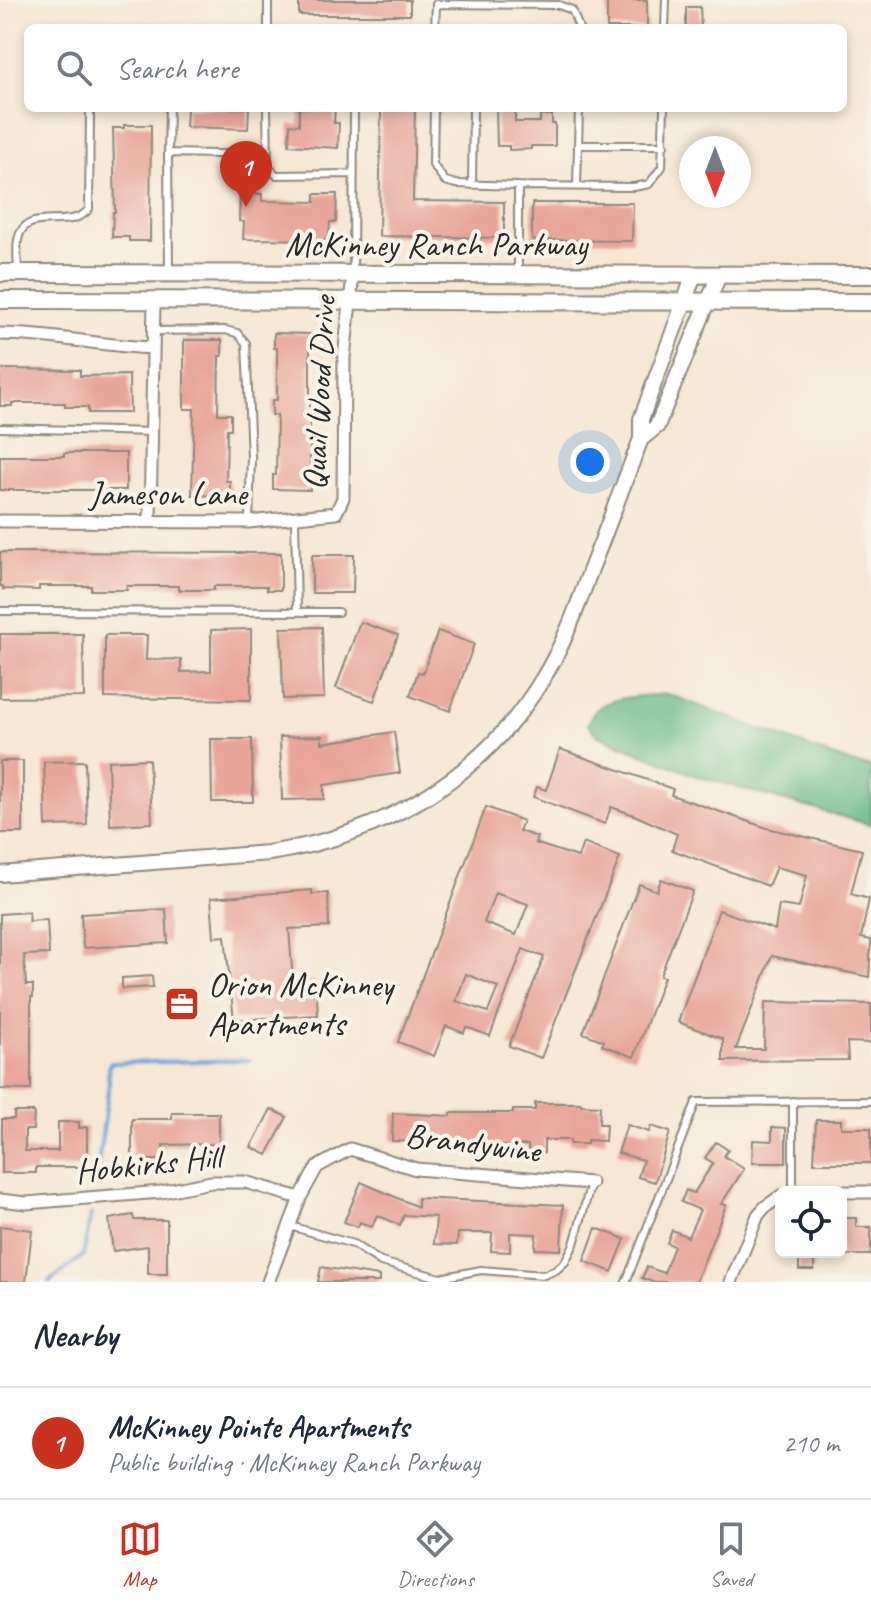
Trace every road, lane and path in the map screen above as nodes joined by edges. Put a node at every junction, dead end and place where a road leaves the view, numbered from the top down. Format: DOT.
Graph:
graph roads {
  1 [pos="268,0"];
  2 [pos="666,0"];
  3 [pos="436,2"];
  4 [pos="268,24"];
  5 [pos="435,24"];
  6 [pos="577,24"];
  7 [pos="665,24"];
  8 [pos="90,112"];
  9 [pos="169,112"];
  10 [pos="267,112"];
  11 [pos="354,112"];
  12 [pos="434,112"];
  13 [pos="473,112"];
  14 [pos="579,112"];
  15 [pos="664,112"];
  16 [pos="578,145"];
  17 [pos="664,145"];
  18 [pos="168,153"];
  19 [pos="267,155"];
  20 [pos="353,174"];
  21 [pos="472,185"];
  22 [pos="518,186"];
  23 [pos="577,186"];
  24 [pos="0,273"];
  25 [pos="18,273"];
  26 [pos="169,273"];
  27 [pos="353,275"];
  28 [pos="518,275"];
  29 [pos="694,275"];
  30 [pos="719,275"];
  31 [pos="871,275"];
  32 [pos="0,300"];
  33 [pos="154,300"];
  34 [pos="351,300"];
  35 [pos="684,301"];
  36 [pos="708,301"];
  37 [pos="871,302"];
  38 [pos="153,331"];
  39 [pos="0,334"];
  40 [pos="153,348"];
  41 [pos="0,428"];
  42 [pos="153,432"];
  43 [pos="641,439"];
  44 [pos="336,513"];
  45 [pos="295,519"];
  46 [pos="0,521"];
  47 [pos="150,521"];
  48 [pos="249,522"];
  49 [pos="0,611"];
  50 [pos="297,612"];
  51 [pos="338,612"];
  52 [pos="0,874"];
  53 [pos="793,1101"];
  54 [pos="871,1101"];
  55 [pos="591,1183"];
  56 [pos="796,1186"];
  57 [pos="847,1192"];
  58 [pos="871,1192"];
  59 [pos="300,1198"];
  60 [pos="0,1200"];
  61 [pos="775,1200"];
  62 [pos="290,1226"];
  63 [pos="268,1282"];
  64 [pos="626,1282"];
  65 [pos="731,1282"];
  1 -- 4 [label="lane"];
  2 -- 7 [label="lane"];
  3 -- 5 [label="lane"];
  3 -- 6 [label="lane"];
  8 -- 25 [label="lane"];
  9 -- 18 [label="lane"];
  10 -- 19 [label="lane"];
  11 -- 20 [label="lane"];
  12 -- 21 [label="lane"];
  13 -- 21 [label="lane"];
  14 -- 16 [label="lane"];
  15 -- 17 [label="lane"];
  16 -- 17 [label="lane"];
  16 -- 23 [label="lane"];
  17 -- 23 [label="lane"];
  18 -- 19 [label="lane"];
  18 -- 26 [label="lane"];
  19 -- 20 [label="lane"];
  20 -- 27 [label="lane"];
  21 -- 22 [label="lane"];
  22 -- 23 [label="lane"];
  22 -- 28 [label="lane"];
  24 -- 25 [label="main road, McKinney Ranch Parkway"];
  25 -- 26 [label="main road, McKinney Ranch Parkway"];
  26 -- 27 [label="main road, McKinney Ranch Parkway"];
  27 -- 28 [label="main road, McKinney Ranch Parkway"];
  27 -- 34 [label="street, Quail Wood Drive"];
  28 -- 29 [label="main road, McKinney Ranch Parkway"];
  29 -- 30 [label="main road, McKinney Ranch Parkway"];
  29 -- 35 [label="street"];
  30 -- 31 [label="main road, McKinney Ranch Parkway"];
  30 -- 36 [label="street"];
  32 -- 33 [label="main road, McKinney Ranch Parkway"];
  33 -- 34 [label="main road, McKinney Ranch Parkway"];
  33 -- 38 [label="street"];
  34 -- 35 [label="main road, McKinney Ranch Parkway"];
  34 -- 44 [label="street, Quail Wood Drive"];
  35 -- 36 [label="main road, McKinney Ranch Parkway"];
  35 -- 43 [label="street"];
  36 -- 37 [label="main road, McKinney Ranch Parkway"];
  36 -- 43 [label="street"];
  38 -- 40 [label="street"];
  38 -- 48 [label="lane"];
  39 -- 40 [label="street"];
  40 -- 42 [label="street"];
  41 -- 42 [label="lane"];
  42 -- 47 [label="street"];
  43 -- 52 [label="street"];
  44 -- 45 [label="street, Jameson Lane"];
  45 -- 48 [label="street, Jameson Lane"];
  45 -- 50 [label="lane"];
  46 -- 47 [label="street, Jameson Lane"];
  47 -- 48 [label="street, Jameson Lane"];
  49 -- 50 [label="lane"];
  50 -- 51 [label="lane"];
  53 -- 54 [label="lane"];
  53 -- 56 [label="lane"];
  53 -- 64 [label="lane"];
  55 -- 59 [label="street, Brandywine"];
  55 -- 62 [label="lane"];
  57 -- 58 [label="street"];
  59 -- 60 [label="street, Hobkirks Hill"];
  59 -- 62 [label="street"];
  61 -- 65 [label="street"];
  62 -- 63 [label="street"];
}
